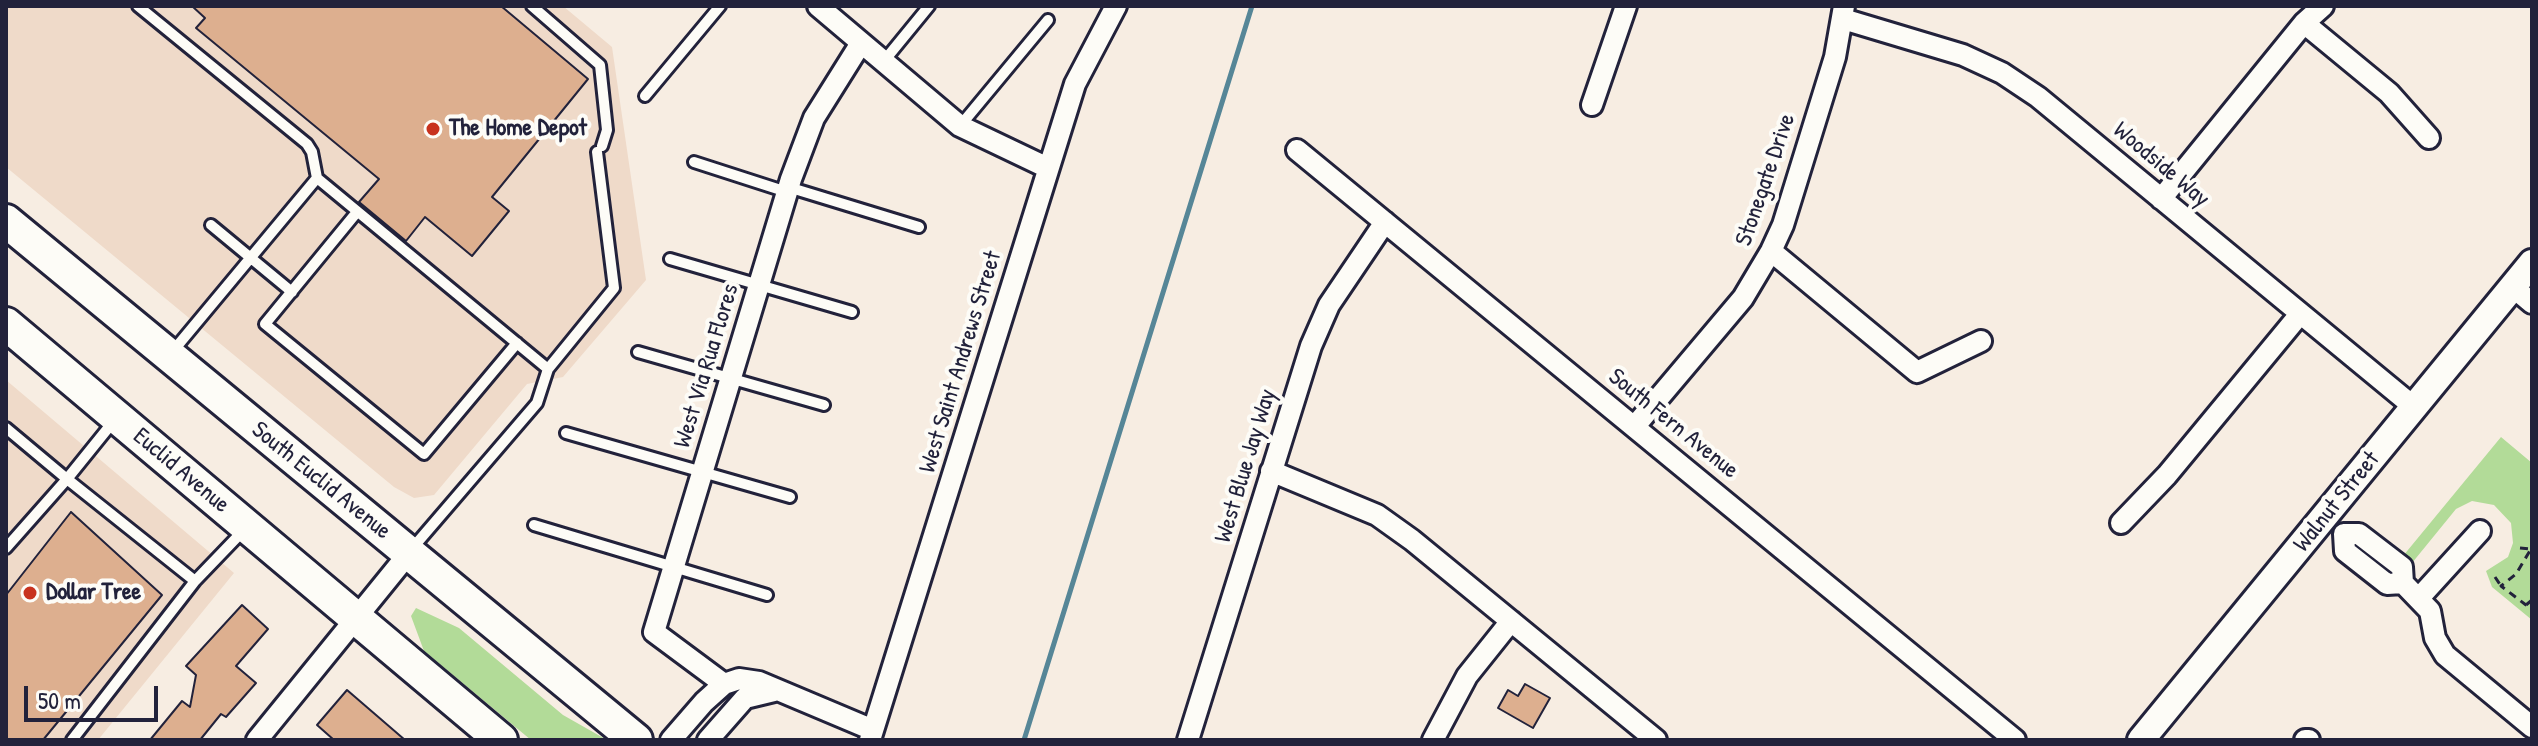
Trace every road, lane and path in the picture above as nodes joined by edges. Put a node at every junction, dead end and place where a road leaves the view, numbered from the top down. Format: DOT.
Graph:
graph roads {
  1 [pos="138,6"];
  2 [pos="532,6"];
  3 [pos="720,6"];
  4 [pos="818,6"];
  5 [pos="929,6"];
  6 [pos="1116,6"];
  7 [pos="1626,6"];
  8 [pos="2323,6"];
  9 [pos="1843,12"];
  10 [pos="1048,20"];
  11 [pos="2304,23"];
  12 [pos="861,43"];
  13 [pos="884,61"];
  14 [pos="645,96"];
  15 [pos="1592,105"];
  16 [pos="960,126"];
  17 [pos="2429,138"];
  18 [pos="1297,150"];
  19 [pos="694,162"];
  20 [pos="1048,168"];
  21 [pos="317,178"];
  22 [pos="788,190"];
  23 [pos="2161,199"];
  24 [pos="357,212"];
  25 [pos="6,221"];
  26 [pos="1385,222"];
  27 [pos="211,225"];
  28 [pos="919,227"];
  29 [pos="1771,251"];
  30 [pos="251,258"];
  31 [pos="670,259"];
  32 [pos="2532,263"];
  33 [pos="759,285"];
  34 [pos="292,292"];
  35 [pos="2522,295"];
  36 [pos="852,312"];
  37 [pos="2300,314"];
  38 [pos="6,324"];
  39 [pos="1981,341"];
  40 [pos="517,343"];
  41 [pos="638,352"];
  42 [pos="169,356"];
  43 [pos="548,369"];
  44 [pos="731,378"];
  45 [pos="824,405"];
  46 [pos="2414,407"];
  47 [pos="117,417"];
  48 [pos="1635,426"];
  49 [pos="6,428"];
  50 [pos="566,433"];
  51 [pos="703,470"];
  52 [pos="1271,471"];
  53 [pos="67,479"];
  54 [pos="790,497"];
  55 [pos="2121,523"];
  56 [pos="534,525"];
  57 [pos="247,526"];
  58 [pos="2334,526"];
  59 [pos="2480,531"];
  60 [pos="6,548"];
  61 [pos="2520,548"];
  62 [pos="409,553"];
  63 [pos="674,566"];
  64 [pos="2495,577"];
  65 [pos="195,581"];
  66 [pos="2501,586"];
  67 [pos="767,595"];
  68 [pos="2419,598"];
  69 [pos="2531,599"];
  70 [pos="2526,605"];
  71 [pos="2532,607"];
  72 [pos="357,619"];
  73 [pos="1511,621"];
  74 [pos="724,684"];
  75 [pos="774,691"];
  76 [pos="2532,727"];
  77 [pos="872,735"];
  78 [pos="263,738"];
  79 [pos="72,740"];
  80 [pos="501,740"];
  81 [pos="636,740"];
  82 [pos="671,740"];
  83 [pos="708,740"];
  84 [pos="1188,740"];
  85 [pos="1433,740"];
  86 [pos="1656,740"];
  87 [pos="2015,740"];
  88 [pos="2141,740"];
  1 -- 21 [label="lane"];
  2 -- 43 [label="lane"];
  3 -- 14 [label="lane"];
  4 -- 12 [label="street"];
  5 -- 13 [label="lane"];
  6 -- 20 [label="street, West Saint Andrews Street"];
  7 -- 15 [label="street"];
  8 -- 11 [label="street"];
  9 -- 23 [label="street, Woodside Way"];
  9 -- 29 [label="street, Stonegate Drive"];
  10 -- 16 [label="lane"];
  11 -- 17 [label="street"];
  11 -- 23 [label="street"];
  12 -- 13 [label="street"];
  12 -- 22 [label="street, West Via Rua Flores"];
  13 -- 16 [label="street"];
  16 -- 20 [label="street"];
  18 -- 26 [label="street, South Fern Avenue"];
  19 -- 22 [label="lane"];
  20 -- 77 [label="street, West Saint Andrews Street"];
  21 -- 24 [label="lane"];
  21 -- 30 [label="lane"];
  22 -- 28 [label="lane"];
  22 -- 33 [label="street, West Via Rua Flores"];
  23 -- 37 [label="street, Woodside Way"];
  24 -- 34 [label="lane"];
  24 -- 40 [label="lane"];
  25 -- 42 [label="main road, South Euclid Avenue"];
  26 -- 48 [label="street, South Fern Avenue"];
  26 -- 52 [label="street, West Blue Jay Way"];
  27 -- 30 [label="lane"];
  29 -- 39 [label="street"];
  29 -- 48 [label="street, Stonegate Drive"];
  30 -- 34 [label="lane"];
  30 -- 42 [label="lane"];
  31 -- 33 [label="lane"];
  32 -- 35 [label="street, Walnut Street"];
  33 -- 36 [label="lane"];
  33 -- 44 [label="street, West Via Rua Flores"];
  34 -- 40 [label="lane"];
  35 -- 46 [label="street, Walnut Street"];
  37 -- 46 [label="street, Woodside Way"];
  37 -- 55 [label="street"];
  38 -- 47 [label="main road, Euclid Avenue"];
  40 -- 43 [label="lane"];
  41 -- 44 [label="lane"];
  42 -- 62 [label="main road, South Euclid Avenue"];
  43 -- 62 [label="lane"];
  44 -- 45 [label="lane"];
  44 -- 51 [label="street, West Via Rua Flores"];
  46 -- 58 [label="street, Walnut Street"];
  47 -- 53 [label="lane"];
  47 -- 57 [label="main road, Euclid Avenue"];
  48 -- 87 [label="street, South Fern Avenue"];
  49 -- 53 [label="lane"];
  50 -- 51 [label="lane"];
  51 -- 54 [label="lane"];
  51 -- 63 [label="street, West Via Rua Flores"];
  52 -- 73 [label="street"];
  52 -- 84 [label="street, West Blue Jay Way"];
  53 -- 60 [label="lane"];
  53 -- 65 [label="lane"];
  56 -- 63 [label="lane"];
  57 -- 65 [label="lane"];
  57 -- 72 [label="main road, Euclid Avenue"];
  58 -- 68 [label="street"];
  58 -- 88 [label="street, Walnut Street"];
  59 -- 68 [label="street"];
  61 -- 66 [label="path"];
  62 -- 72 [label="street"];
  62 -- 81 [label="main road, South Euclid Avenue"];
  63 -- 67 [label="lane"];
  63 -- 74 [label="street, West Via Rua Flores"];
  64 -- 66 [label="path"];
  65 -- 79 [label="lane"];
  66 -- 70 [label="path"];
  68 -- 76 [label="street"];
  69 -- 70 [label="path"];
  70 -- 71 [label="path"];
  72 -- 78 [label="street"];
  72 -- 80 [label="main road"];
  73 -- 85 [label="street"];
  73 -- 86 [label="street"];
  74 -- 75 [label="street"];
  74 -- 82 [label="street"];
  75 -- 77 [label="street"];
  75 -- 83 [label="street"];
}
